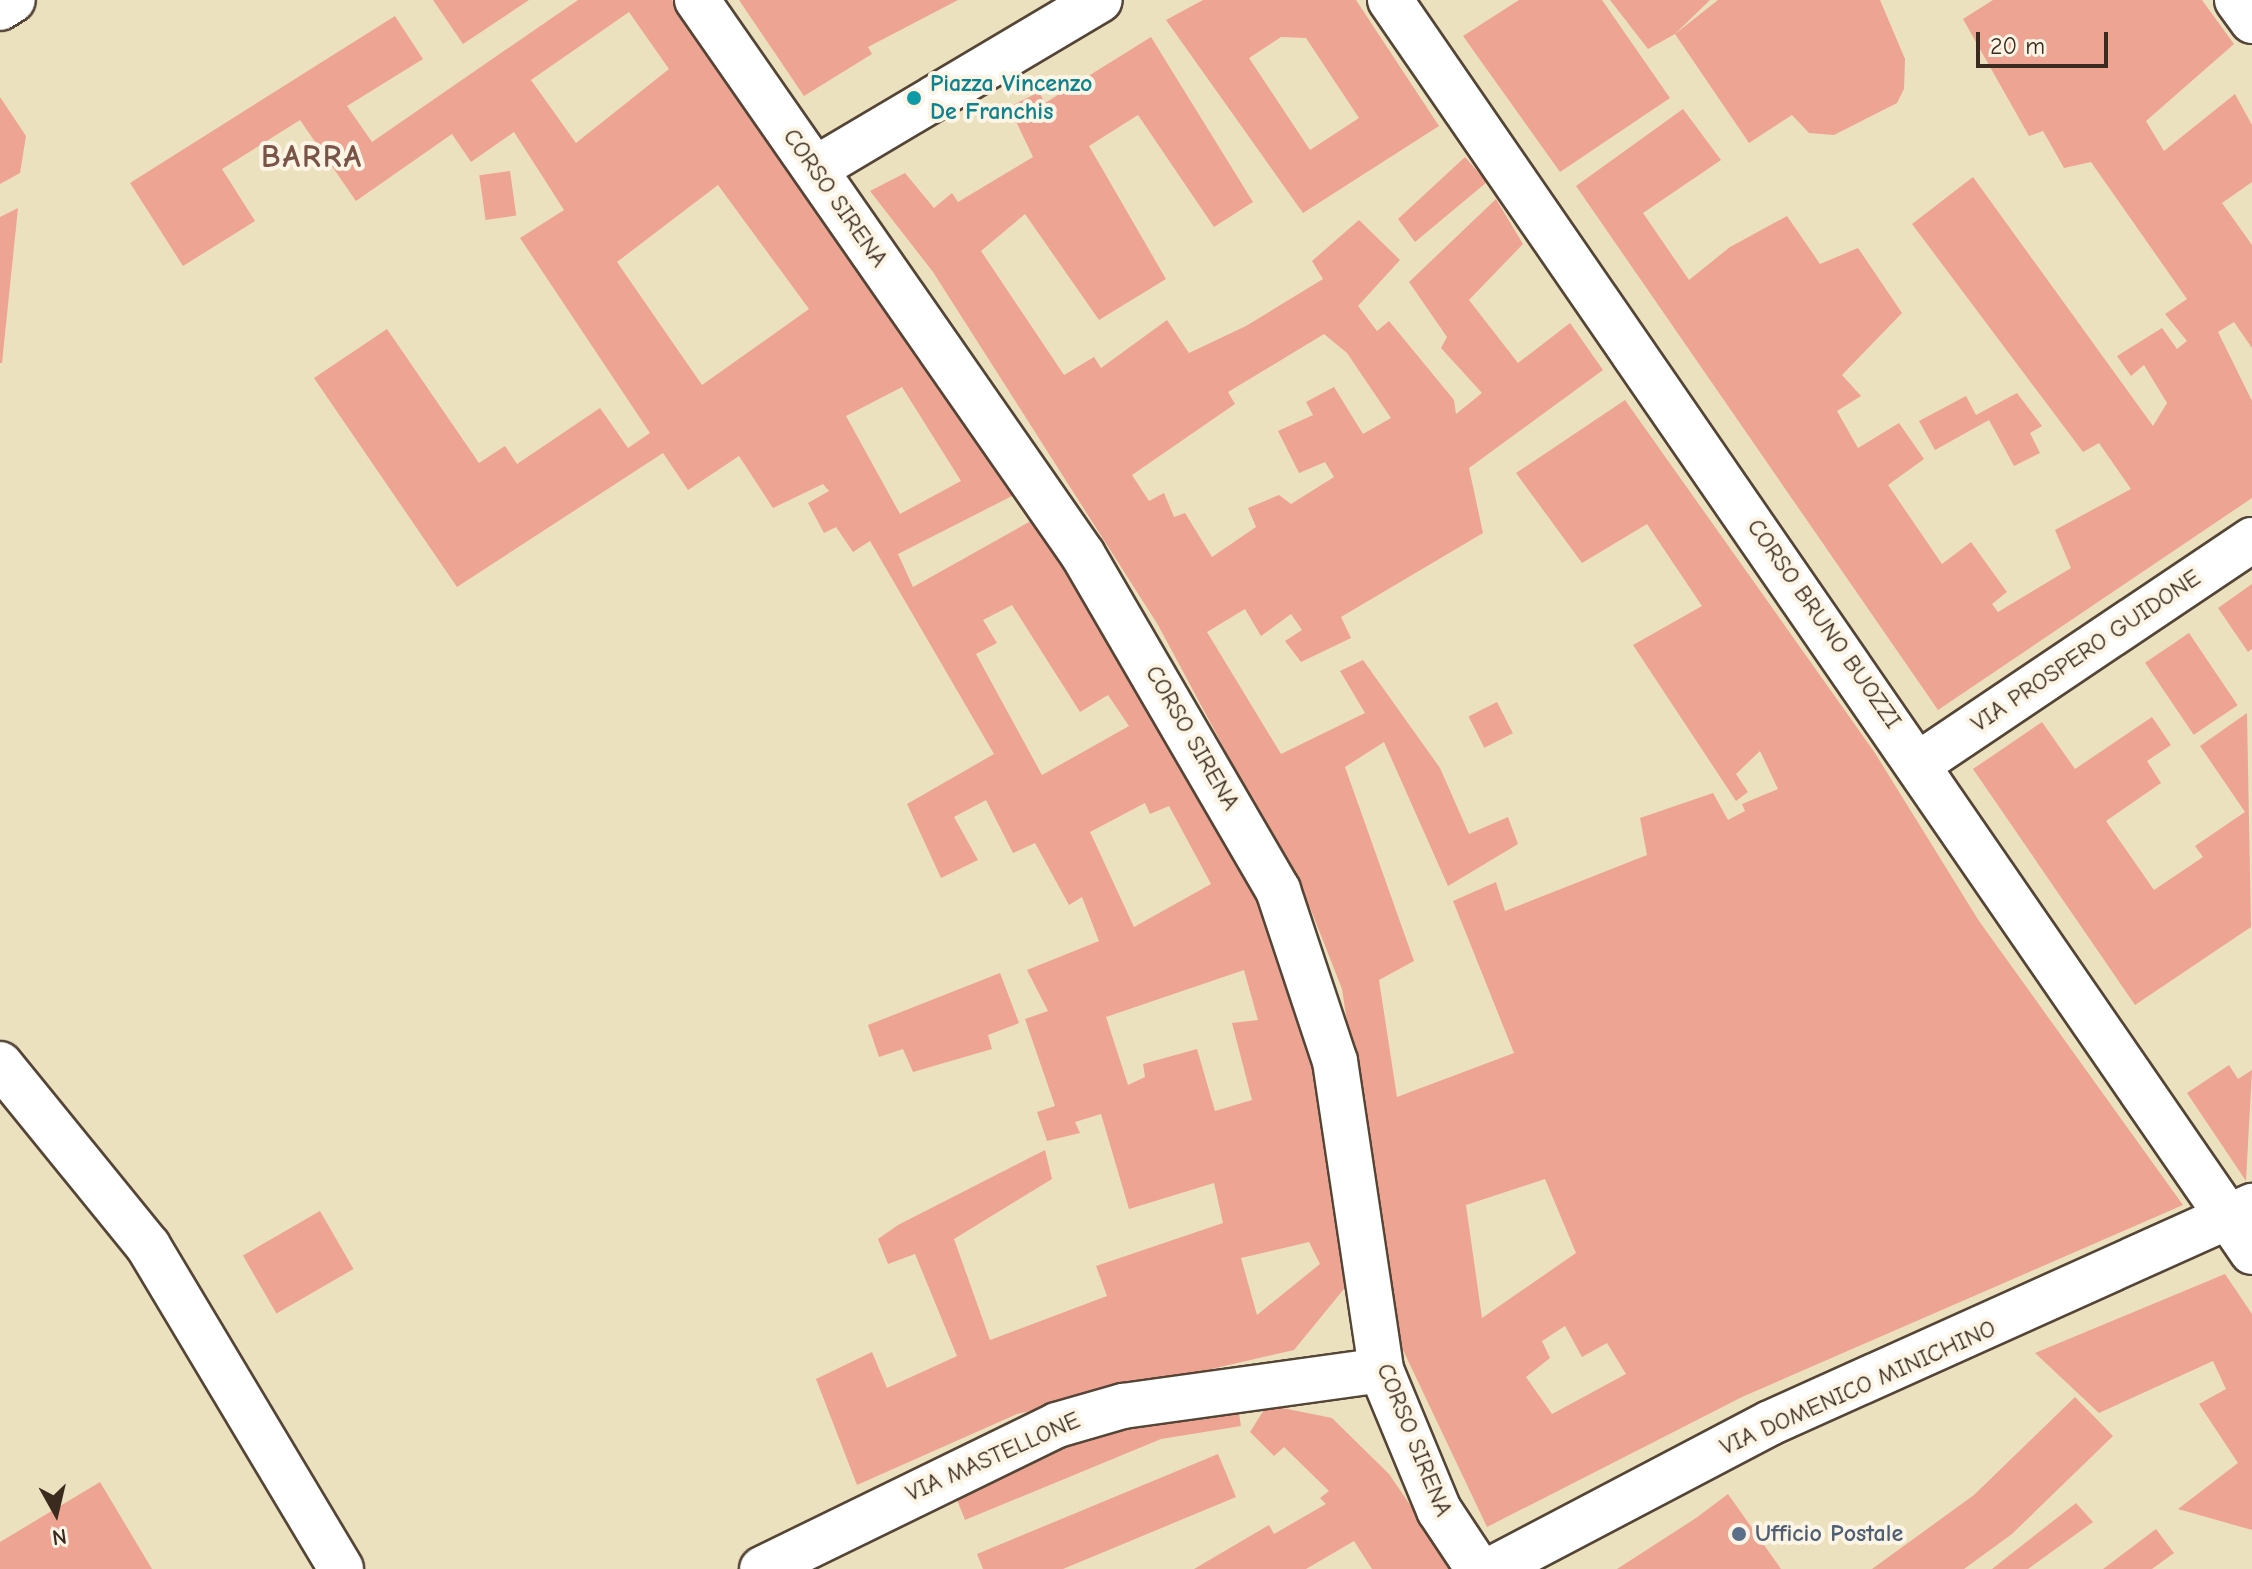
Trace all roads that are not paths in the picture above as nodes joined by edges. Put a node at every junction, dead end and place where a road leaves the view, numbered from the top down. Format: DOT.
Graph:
graph roads {
  1 [pos="13,0"];
  2 [pos="697,0"];
  3 [pos="1100,0"];
  4 [pos="1390,0"];
  5 [pos="2237,0"];
  6 [pos="0,8"];
  7 [pos="2252,21"];
  8 [pos="815,169"];
  9 [pos="2252,540"];
  10 [pos="1920,763"];
  11 [pos="0,1064"];
  12 [pos="2245,1226"];
  13 [pos="1381,1370"];
  14 [pos="341,1569"];
  15 [pos="762,1569"];
  16 [pos="1478,1569"];
  17 [pos="1492,1569"];
  1 -- 6 [label="street"];
  2 -- 8 [label="street, CORSO SIRENA"];
  3 -- 8 [label="street"];
  4 -- 10 [label="street, CORSO BRUNO BUOZZI"];
  5 -- 7 [label="street"];
  8 -- 13 [label="street, CORSO SIRENA"];
  9 -- 10 [label="street, VIA PROSPERO GUIDONE"];
  10 -- 12 [label="street, CORSO BRUNO BUOZZI"];
  11 -- 14 [label="street"];
  12 -- 17 [label="street, VIA DOMENICO MINICHINO"];
  13 -- 15 [label="street, VIA MASTELLONE"];
  13 -- 16 [label="street, CORSO SIRENA"];
}
